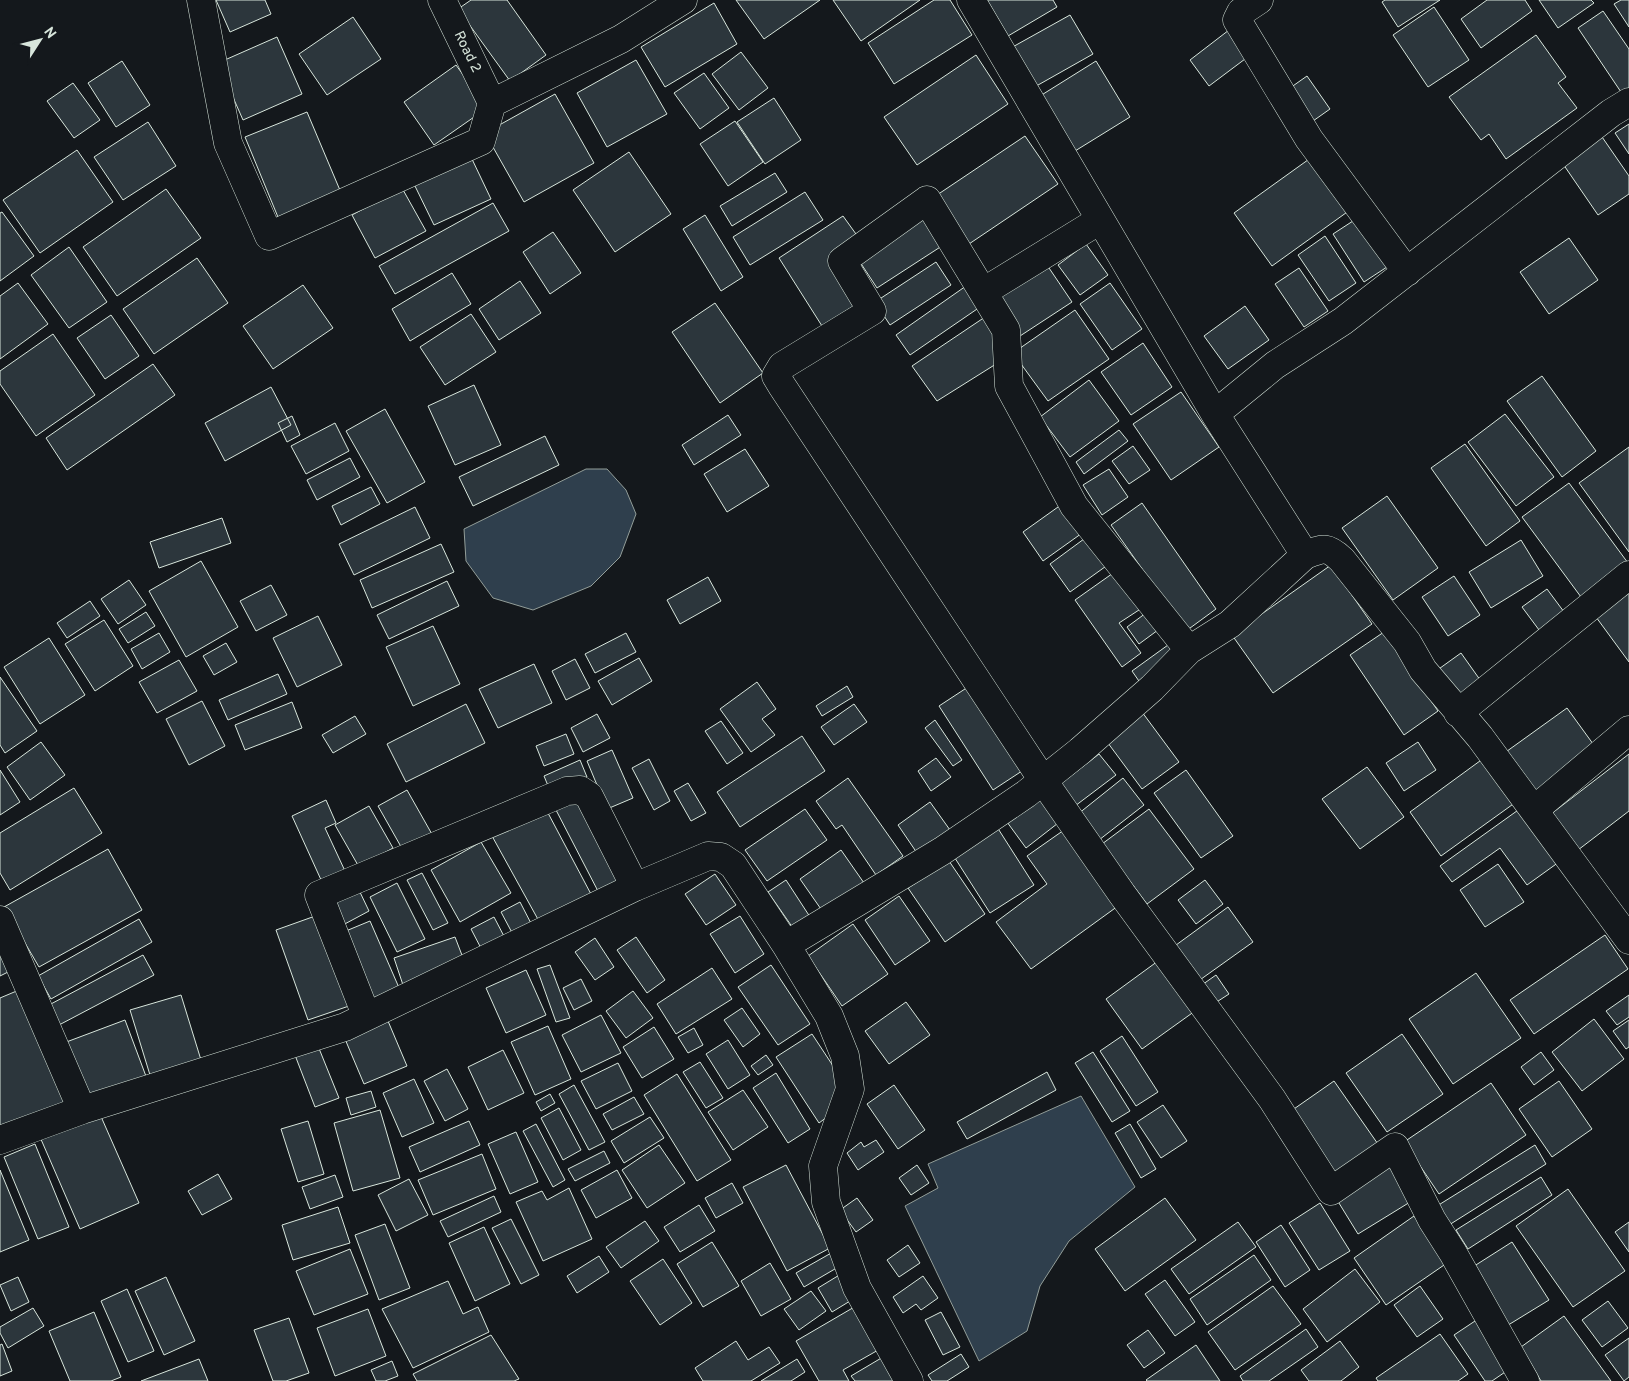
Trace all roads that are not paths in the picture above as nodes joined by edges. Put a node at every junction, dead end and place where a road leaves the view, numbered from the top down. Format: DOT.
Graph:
graph roads {
  1 [pos="201,0"];
  2 [pos="442,0"];
  3 [pos="683,0"];
  4 [pos="972,0"];
  5 [pos="1259,0"];
  6 [pos="1629,102"];
  7 [pos="492,104"];
  8 [pos="1100,220"];
  9 [pos="1407,272"];
  10 [pos="983,292"];
  11 [pos="1215,414"];
  12 [pos="1305,556"];
  13 [pos="1629,575"];
  14 [pos="1189,650"];
  15 [pos="1458,712"];
  16 [pos="1629,730"];
  17 [pos="1042,779"];
  18 [pos="1534,810"];
  19 [pos="635,887"];
  20 [pos="0,920"];
  21 [pos="1629,940"];
  22 [pos="786,945"];
  23 [pos="366,1015"];
  24 [pos="82,1110"];
  25 [pos="0,1140"];
  26 [pos="909,1381"];
  27 [pos="1526,1381"];
  1 -- 7 [label="street"];
  2 -- 7 [label="street, Road 2"];
  3 -- 7 [label="street"];
  4 -- 8 [label="street"];
  5 -- 9 [label="street"];
  6 -- 9 [label="street"];
  8 -- 10 [label="street"];
  8 -- 11 [label="street"];
  9 -- 11 [label="street"];
  10 -- 14 [label="street"];
  10 -- 17 [label="street"];
  11 -- 12 [label="street"];
  12 -- 14 [label="street"];
  12 -- 15 [label="street"];
  13 -- 15 [label="street"];
  14 -- 17 [label="street"];
  15 -- 18 [label="street"];
  16 -- 18 [label="street"];
  17 -- 22 [label="street"];
  17 -- 27 [label="street"];
  18 -- 21 [label="street"];
  19 -- 22 [label="street"];
  19 -- 23 [label="street"];
  19 -- 23 [label="street"];
  20 -- 24 [label="street"];
  22 -- 26 [label="street"];
  23 -- 24 [label="street"];
  24 -- 25 [label="street"];
}
